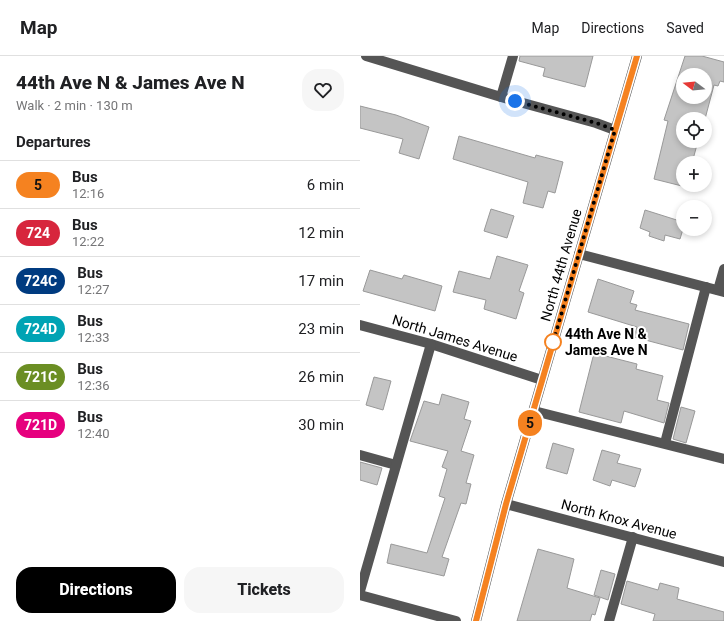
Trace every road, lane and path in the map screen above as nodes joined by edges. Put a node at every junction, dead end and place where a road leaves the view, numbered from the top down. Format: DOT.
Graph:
graph roads {
  1 [pos="366,56"];
  2 [pos="513,56"];
  3 [pos="637,56"];
  4 [pos="398,60"];
  5 [pos="501,97"];
  6 [pos="615,130"];
  7 [pos="579,254"];
  8 [pos="724,269"];
  9 [pos="706,287"];
  10 [pos="721,291"];
  11 [pos="360,326"];
  12 [pos="431,344"];
  13 [pos="542,380"];
  14 [pos="534,410"];
  15 [pos="665,443"];
  16 [pos="360,455"];
  17 [pos="724,459"];
  18 [pos="396,465"];
  19 [pos="506,504"];
  20 [pos="633,537"];
  21 [pos="724,562"];
  22 [pos="360,591"];
  23 [pos="360,595"];
  24 [pos="456,621"];
  25 [pos="476,621"];
  26 [pos="609,621"];
  1 -- 4 [label="street"];
  2 -- 5 [label="street"];
  3 -- 6 [label="street, North 44th Avenue"];
  4 -- 5 [label="street"];
  5 -- 6 [label="street"];
  6 -- 7 [label="street, North 44th Avenue"];
  7 -- 9 [label="street"];
  7 -- 13 [label="street, North 44th Avenue"];
  8 -- 10 [label="street"];
  9 -- 10 [label="street"];
  9 -- 15 [label="street"];
  11 -- 12 [label="street, North James Avenue"];
  12 -- 13 [label="street, North James Avenue"];
  12 -- 18 [label="street"];
  13 -- 14 [label="street, North 44th Avenue"];
  14 -- 15 [label="street"];
  14 -- 19 [label="street, North 44th Avenue"];
  15 -- 17 [label="street"];
  16 -- 18 [label="street"];
  18 -- 22 [label="street"];
  19 -- 20 [label="street, North Knox Avenue"];
  19 -- 25 [label="street, North 44th Avenue"];
  20 -- 21 [label="street, North Knox Avenue"];
  20 -- 26 [label="street"];
  23 -- 24 [label="street"];
}
